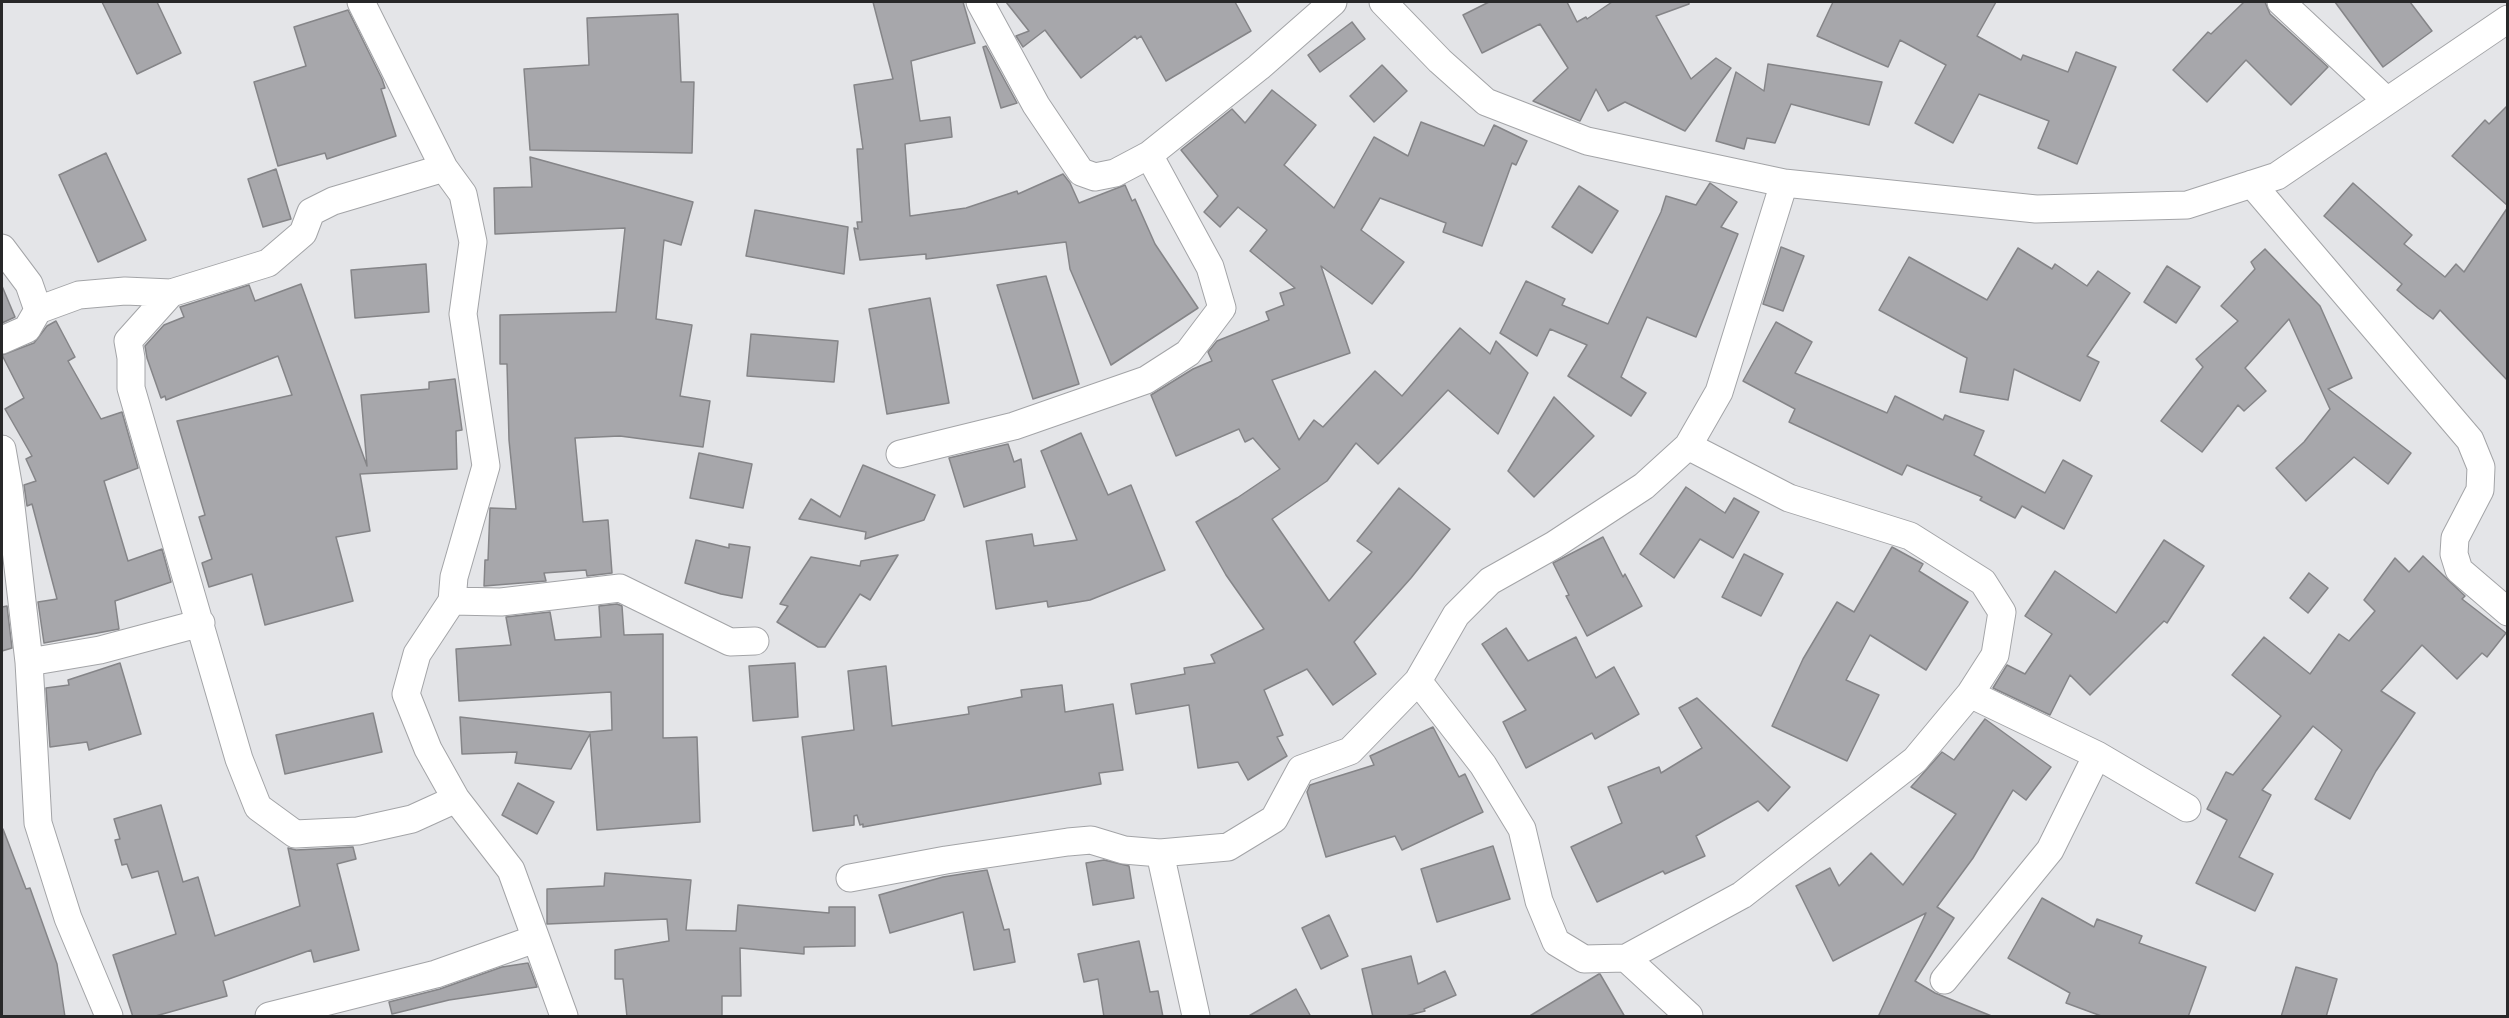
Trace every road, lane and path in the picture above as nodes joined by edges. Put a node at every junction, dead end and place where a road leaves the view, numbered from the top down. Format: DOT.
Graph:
graph roads {
  1 [pos="361,2"];
  2 [pos="980,2"];
  3 [pos="1333,2"];
  4 [pos="1383,2"];
  5 [pos="2281,2"];
  6 [pos="2508,20"];
  7 [pos="2387,101"];
  8 [pos="1149,155"];
  9 [pos="444,168"];
  10 [pos="1784,183"];
  11 [pos="2252,184"];
  12 [pos="2,248"];
  13 [pos="171,293"];
  14 [pos="38,310"];
  15 [pos="2,340"];
  16 [pos="1688,446"];
  17 [pos="2,449"];
  18 [pos="900,454"];
  19 [pos="452,601"];
  20 [pos="2508,612"];
  21 [pos="201,623"];
  22 [pos="755,640"];
  23 [pos="28,662"];
  24 [pos="1418,681"];
  25 [pos="1970,694"];
  26 [pos="2097,755"];
  27 [pos="456,799"];
  28 [pos="2187,808"];
  29 [pos="1160,854"];
  30 [pos="850,878"];
  31 [pos="535,939"];
  32 [pos="1626,958"];
  33 [pos="1944,980"];
  34 [pos="109,1017"];
  35 [pos="269,1017"];
  36 [pos="564,1017"];
  37 [pos="1196,1017"];
  38 [pos="1689,1017"];
  1 -- 9 [label="street"];
  2 -- 8 [label="street"];
  3 -- 8 [label="street"];
  4 -- 10 [label="street"];
  5 -- 7 [label="street"];
  6 -- 7 [label="street"];
  7 -- 11 [label="street"];
  8 -- 18 [label="street"];
  9 -- 13 [label="street"];
  9 -- 19 [label="street"];
  10 -- 11 [label="street"];
  10 -- 16 [label="street"];
  11 -- 20 [label="street"];
  12 -- 14 [label="street"];
  13 -- 14 [label="street"];
  13 -- 21 [label="street"];
  14 -- 15 [label="street"];
  16 -- 24 [label="street"];
  16 -- 25 [label="street"];
  17 -- 23 [label="street"];
  19 -- 22 [label="street"];
  19 -- 27 [label="street"];
  21 -- 23 [label="street"];
  21 -- 27 [label="street"];
  23 -- 34 [label="street"];
  24 -- 29 [label="street"];
  24 -- 32 [label="street"];
  25 -- 26 [label="street"];
  25 -- 32 [label="street"];
  26 -- 28 [label="street"];
  26 -- 33 [label="street"];
  27 -- 31 [label="street"];
  29 -- 30 [label="street"];
  29 -- 37 [label="street"];
  31 -- 35 [label="street"];
  31 -- 36 [label="street"];
  32 -- 38 [label="street"];
}
